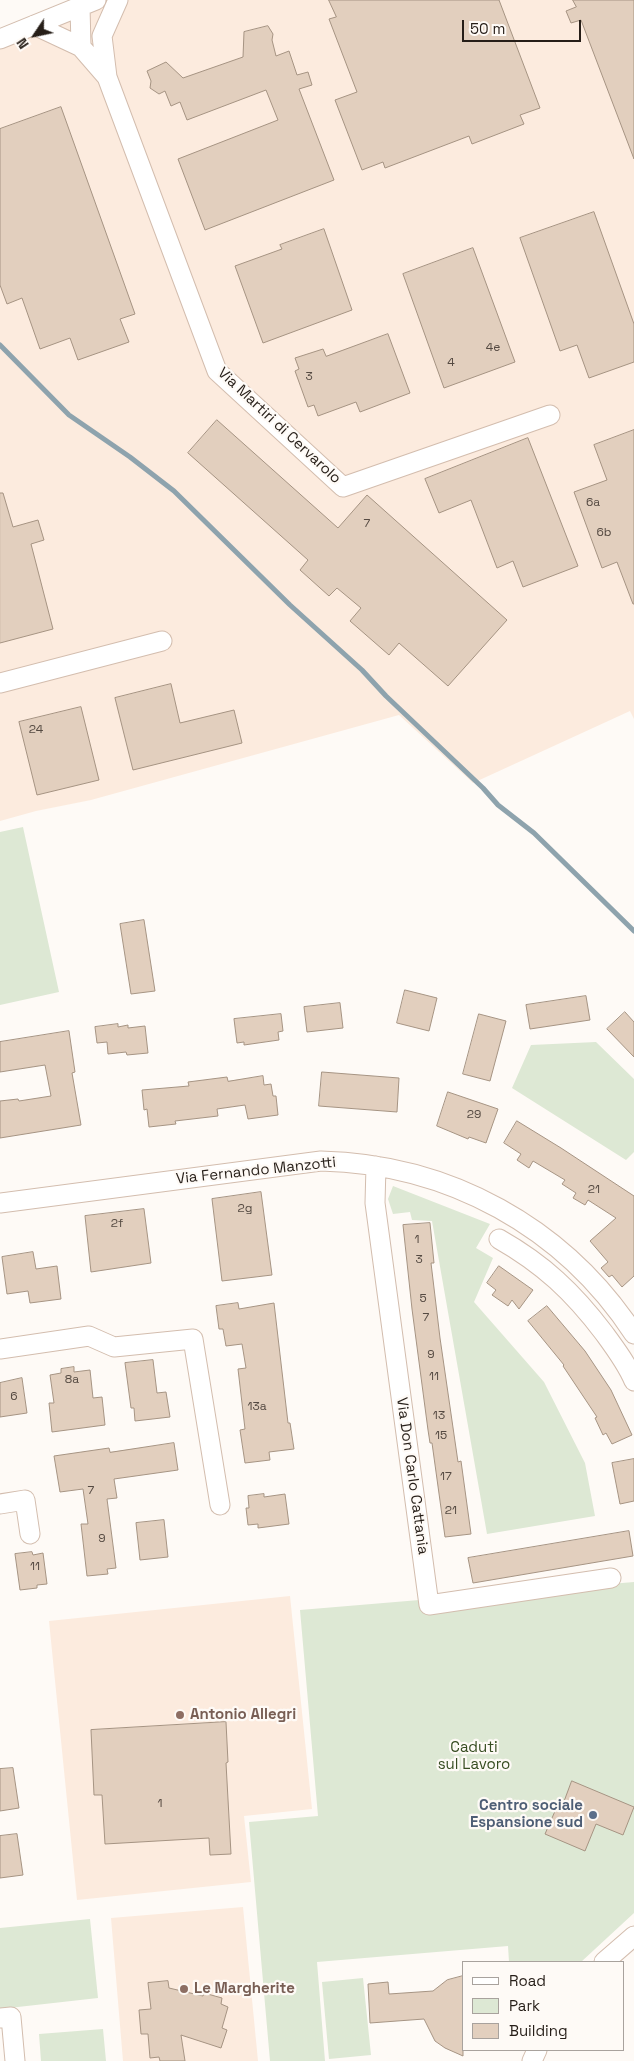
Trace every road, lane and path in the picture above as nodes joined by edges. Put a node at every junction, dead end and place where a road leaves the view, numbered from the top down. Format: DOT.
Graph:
graph roads {
  1 [pos="118,0"];
  2 [pos="88,3"];
  3 [pos="34,25"];
  4 [pos="102,36"];
  5 [pos="0,39"];
  6 [pos="81,47"];
  7 [pos="107,77"];
  8 [pos="550,415"];
  9 [pos="162,641"];
  10 [pos="0,682"];
  11 [pos="376,1166"];
  12 [pos="0,1202"];
  13 [pos="499,1239"];
  14 [pos="634,1334"];
  15 [pos="0,1350"];
  16 [pos="634,1381"];
  17 [pos="0,1504"];
  18 [pos="220,1505"];
  19 [pos="30,1534"];
  20 [pos="611,1578"];
  21 [pos="634,1936"];
  22 [pos="605,1961"];
  23 [pos="5,2017"];
  24 [pos="15,2061"];
  1 -- 4 [label="street"];
  2 -- 3 [label="street"];
  2 -- 4 [label="street, Via Martiri di Cervarolo"];
  2 -- 6 [label="street"];
  3 -- 5 [label="street"];
  3 -- 6 [label="street, Via Martiri di Cervarolo"];
  4 -- 7 [label="street, Via Martiri di Cervarolo"];
  6 -- 7 [label="street, Via Martiri di Cervarolo"];
  7 -- 8 [label="street, Via Martiri di Cervarolo"];
  9 -- 10 [label="street"];
  11 -- 12 [label="street, Via Fernando Manzotti"];
  11 -- 14 [label="street, Via Fernando Manzotti"];
  11 -- 20 [label="street, Via Don Carlo Cattania"];
  13 -- 16 [label="street"];
  15 -- 18 [label="street"];
  17 -- 19 [label="street"];
  21 -- 22 [label="street"];
  23 -- 24 [label="street"];
}
